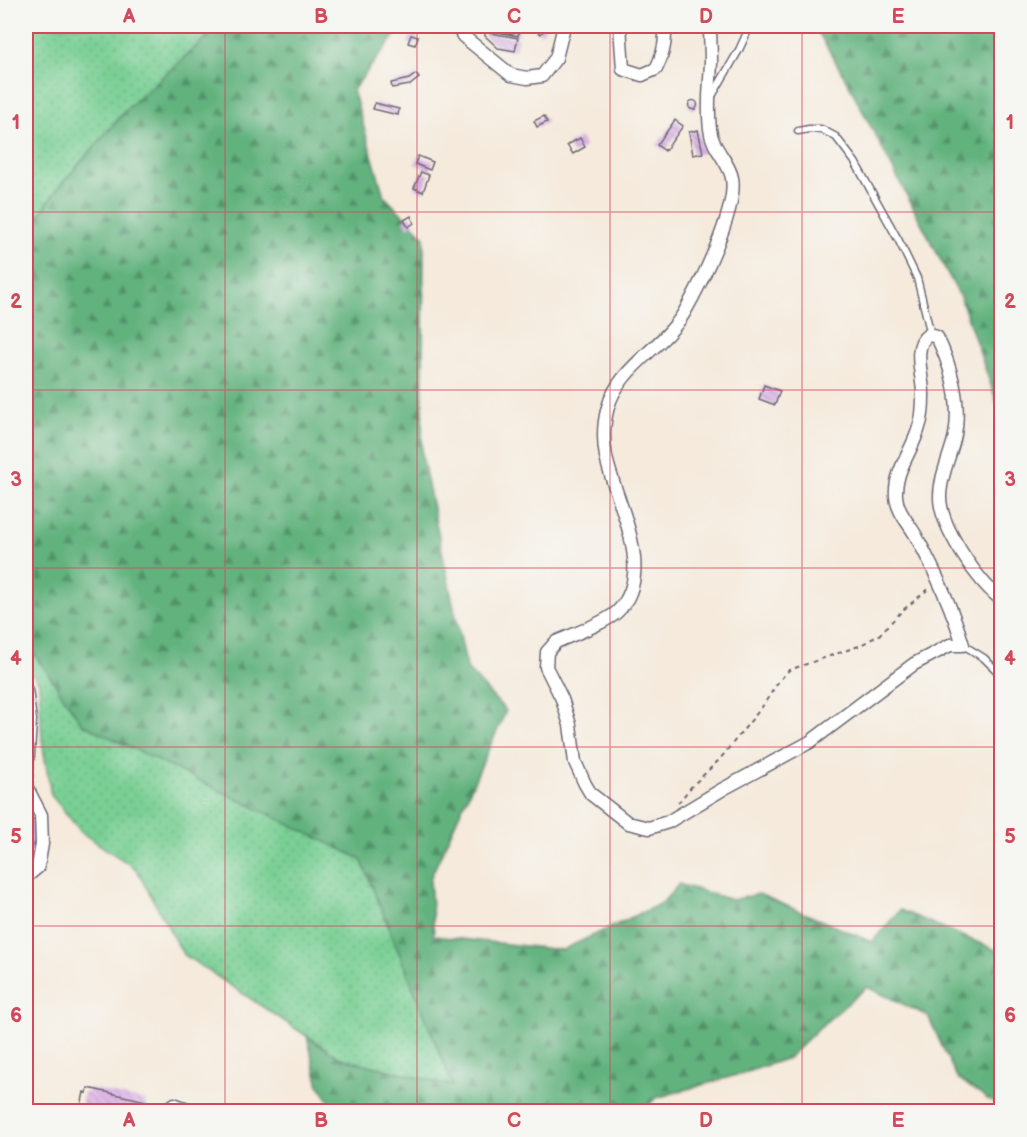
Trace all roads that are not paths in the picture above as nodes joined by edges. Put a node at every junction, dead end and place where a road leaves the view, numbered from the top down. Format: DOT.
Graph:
graph roads {
  1 [pos="458,26"];
  2 [pos="564,26"];
  3 [pos="620,26"];
  4 [pos="664,26"];
  5 [pos="710,26"];
  6 [pos="750,26"];
  7 [pos="707,104"];
  8 [pos="798,131"];
  9 [pos="931,335"];
  10 [pos="1002,600"];
  11 [pos="963,645"];
  12 [pos="1002,676"];
  13 [pos="26,692"];
  14 [pos="27,876"];
  15 [pos="168,1112"];
  16 [pos="205,1112"];
  1 -- 2 [label="street"];
  3 -- 4 [label="street"];
  5 -- 7 [label="street"];
  6 -- 7 [label="lane"];
  7 -- 11 [label="street"];
  8 -- 9 [label="lane"];
  9 -- 10 [label="street"];
  9 -- 11 [label="street"];
  11 -- 12 [label="lane"];
  13 -- 14 [label="street"];
  15 -- 16 [label="lane"];
}
